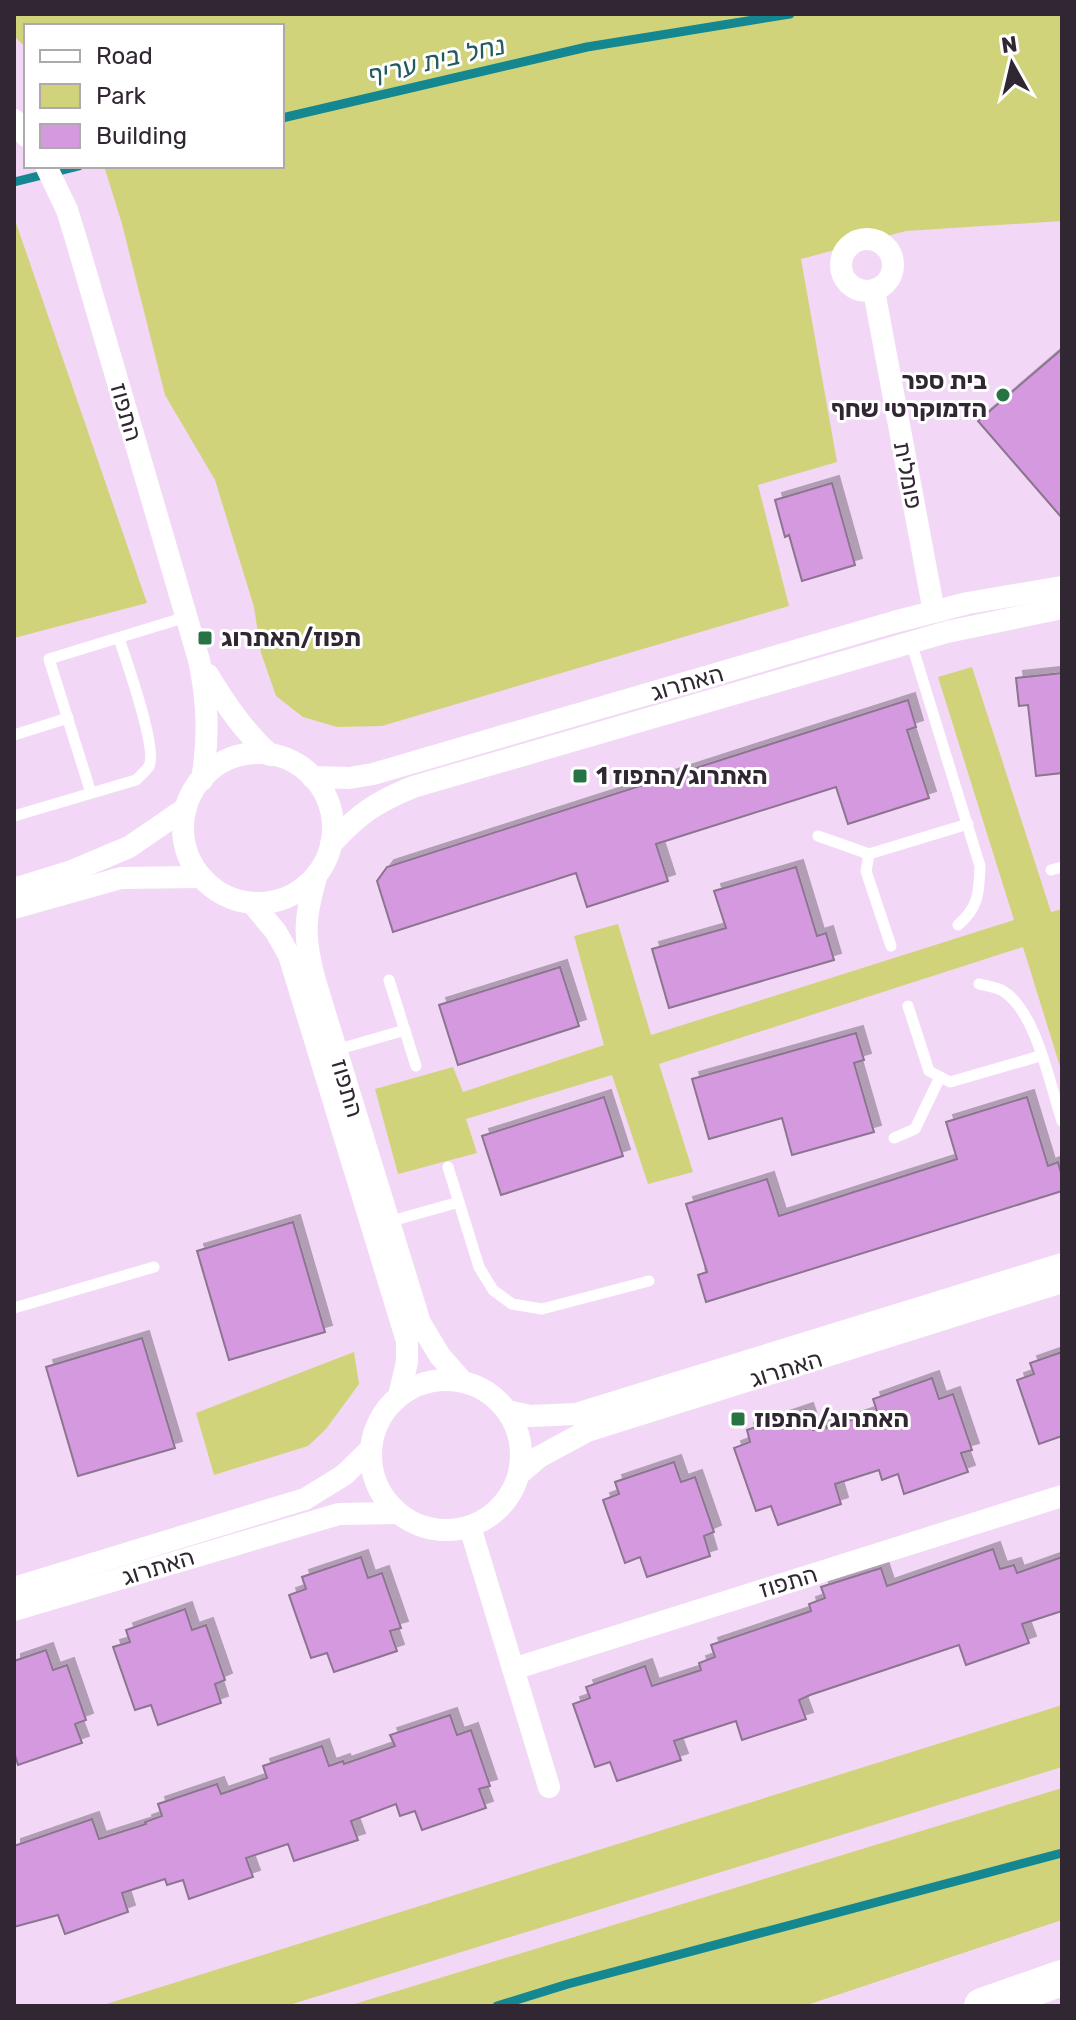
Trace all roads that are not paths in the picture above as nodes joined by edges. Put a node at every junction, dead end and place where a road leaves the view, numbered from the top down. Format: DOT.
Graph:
graph roads {
  1 [pos="47,168"];
  2 [pos="874,291"];
  3 [pos="1062,587"];
  4 [pos="1062,608"];
  5 [pos="934,612"];
  6 [pos="186,617"];
  7 [pos="119,638"];
  8 [pos="911,642"];
  9 [pos="199,660"];
  10 [pos="68,718"];
  11 [pos="14,735"];
  12 [pos="270,755"];
  13 [pos="312,777"];
  14 [pos="202,780"];
  15 [pos="91,793"];
  16 [pos="186,808"];
  17 [pos="14,816"];
  18 [pos="968,824"];
  19 [pos="818,836"];
  20 [pos="331,844"];
  21 [pos="869,854"];
  22 [pos="317,874"];
  23 [pos="201,877"];
  24 [pos="14,889"];
  25 [pos="252,903"];
  26 [pos="14,908"];
  27 [pos="958,925"];
  28 [pos="891,946"];
  29 [pos="389,980"];
  30 [pos="979,984"];
  31 [pos="908,1006"];
  32 [pos="405,1030"];
  33 [pos="336,1050"];
  34 [pos="1040,1056"];
  35 [pos="416,1066"];
  36 [pos="940,1077"];
  37 [pos="1062,1121"];
  38 [pos="894,1138"];
  39 [pos="448,1167"];
  40 [pos="459,1202"];
  41 [pos="387,1222"];
  42 [pos="1062,1264"];
  43 [pos="154,1267"];
  44 [pos="649,1281"];
  45 [pos="1062,1282"];
  46 [pos="14,1308"];
  47 [pos="462,1381"];
  48 [pos="399,1396"];
  49 [pos="507,1411"];
  50 [pos="371,1449"];
  51 [pos="519,1474"];
  52 [pos="1062,1496"];
  53 [pos="396,1513"];
  54 [pos="470,1527"];
  55 [pos="14,1588"];
  56 [pos="14,1610"];
  57 [pos="513,1669"];
  58 [pos="549,1787"];
  59 [pos="1062,1978"];
  60 [pos="982,2006"];
  1 -- 6 [label="street, התפוז"];
  2 -- 5 [label="street, פומלית"];
  3 -- 5 [label="street, האתרוג"];
  4 -- 8 [label="street, האתרוג"];
  5 -- 13 [label="street, האתרוג"];
  6 -- 7 [label="lane"];
  6 -- 9 [label="street, התפוז"];
  7 -- 10 [label="lane"];
  7 -- 15 [label="lane"];
  8 -- 18 [label="lane"];
  8 -- 20 [label="street, האתרוג"];
  9 -- 12 [label="street, התפוז"];
  9 -- 14 [label="street, התפוז"];
  10 -- 11 [label="lane"];
  10 -- 15 [label="lane"];
  12 -- 13 [label="street"];
  12 -- 14 [label="street"];
  13 -- 20 [label="street"];
  14 -- 16 [label="street"];
  15 -- 17 [label="lane"];
  16 -- 23 [label="street"];
  16 -- 24 [label="street"];
  18 -- 21 [label="lane"];
  18 -- 27 [label="lane"];
  19 -- 21 [label="lane"];
  20 -- 22 [label="street"];
  21 -- 28 [label="lane"];
  22 -- 25 [label="street"];
  22 -- 33 [label="street, התפוז"];
  23 -- 25 [label="street"];
  23 -- 26 [label="street"];
  25 -- 48 [label="street, התפוז"];
  29 -- 32 [label="lane"];
  30 -- 34 [label="lane"];
  31 -- 36 [label="lane"];
  32 -- 33 [label="lane"];
  32 -- 35 [label="lane"];
  33 -- 41 [label="street, התפוז"];
  34 -- 36 [label="lane"];
  34 -- 37 [label="lane"];
  36 -- 38 [label="lane"];
  39 -- 40 [label="lane"];
  40 -- 41 [label="lane"];
  40 -- 44 [label="lane"];
  41 -- 47 [label="street, התפוז"];
  42 -- 49 [label="street, האתרוג"];
  43 -- 46 [label="lane"];
  45 -- 51 [label="street, האתרוג"];
  47 -- 48 [label="street"];
  47 -- 49 [label="street"];
  48 -- 50 [label="street"];
  49 -- 51 [label="street"];
  50 -- 53 [label="street"];
  50 -- 55 [label="street, האתרוג"];
  51 -- 54 [label="street"];
  52 -- 57 [label="street, התפוז"];
  53 -- 54 [label="street"];
  53 -- 56 [label="street, האתרוג"];
  54 -- 57 [label="street"];
  57 -- 58 [label="street"];
  59 -- 60 [label="main road"];
}
